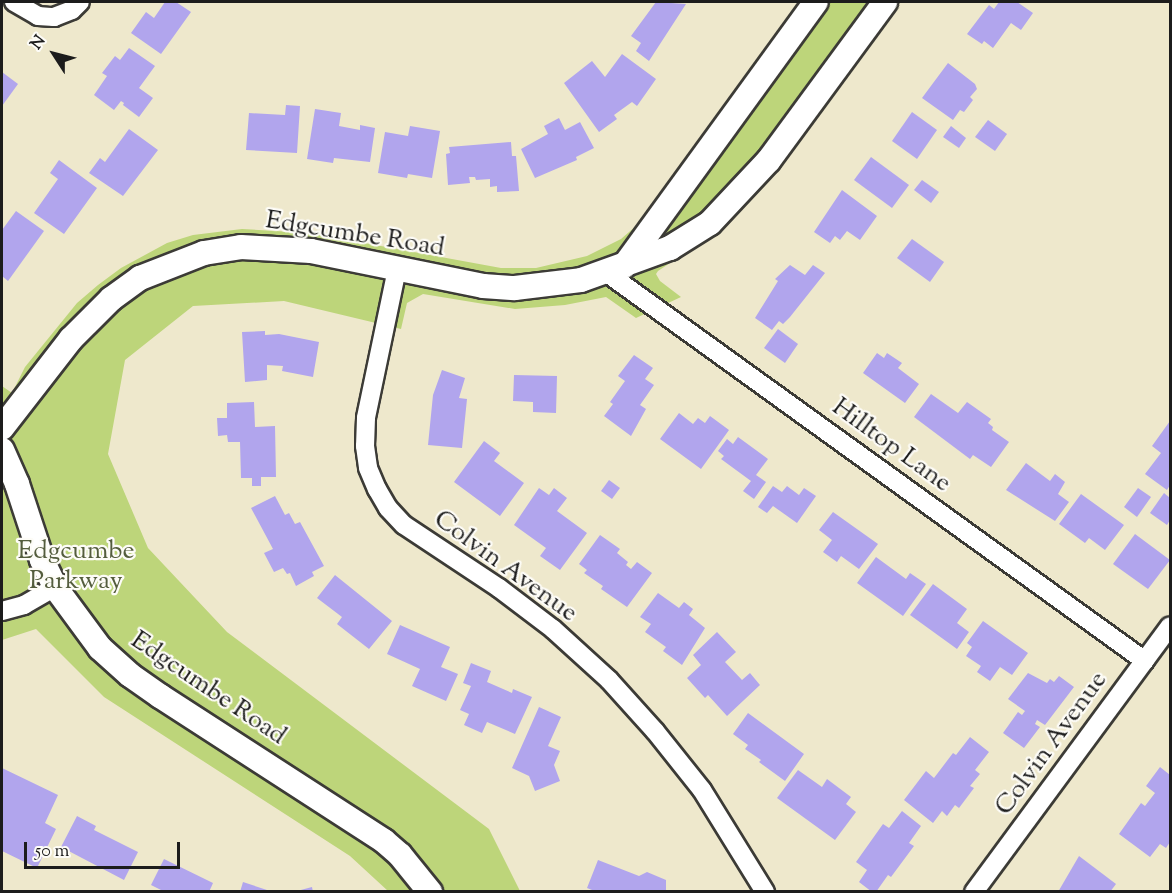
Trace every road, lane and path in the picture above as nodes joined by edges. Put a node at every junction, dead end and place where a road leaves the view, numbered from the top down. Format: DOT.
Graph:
graph roads {
  1 [pos="14,2"];
  2 [pos="80,2"];
  3 [pos="816,2"];
  4 [pos="885,2"];
  5 [pos="397,268"];
  6 [pos="615,269"];
  7 [pos="2,428"];
  8 [pos="2,450"];
  9 [pos="55,587"];
  10 [pos="2,611"];
  11 [pos="1170,626"];
  12 [pos="1145,662"];
  13 [pos="430,891"];
  14 [pos="765,891"];
  15 [pos="974,891"];
  1 -- 2 [label="street"];
  3 -- 6 [label="street"];
  4 -- 6 [label="street, Edgcumbe Road"];
  5 -- 6 [label="street, Edgcumbe Road"];
  5 -- 7 [label="street, Edgcumbe Road"];
  5 -- 14 [label="street, Colvin Avenue"];
  6 -- 12 [label="street, Hilltop Lane"];
  8 -- 9 [label="street, Edgcumbe Road"];
  9 -- 10 [label="street"];
  9 -- 13 [label="street, Edgcumbe Road"];
  11 -- 12 [label="street, Colvin Avenue"];
  12 -- 15 [label="street, Colvin Avenue"];
}
